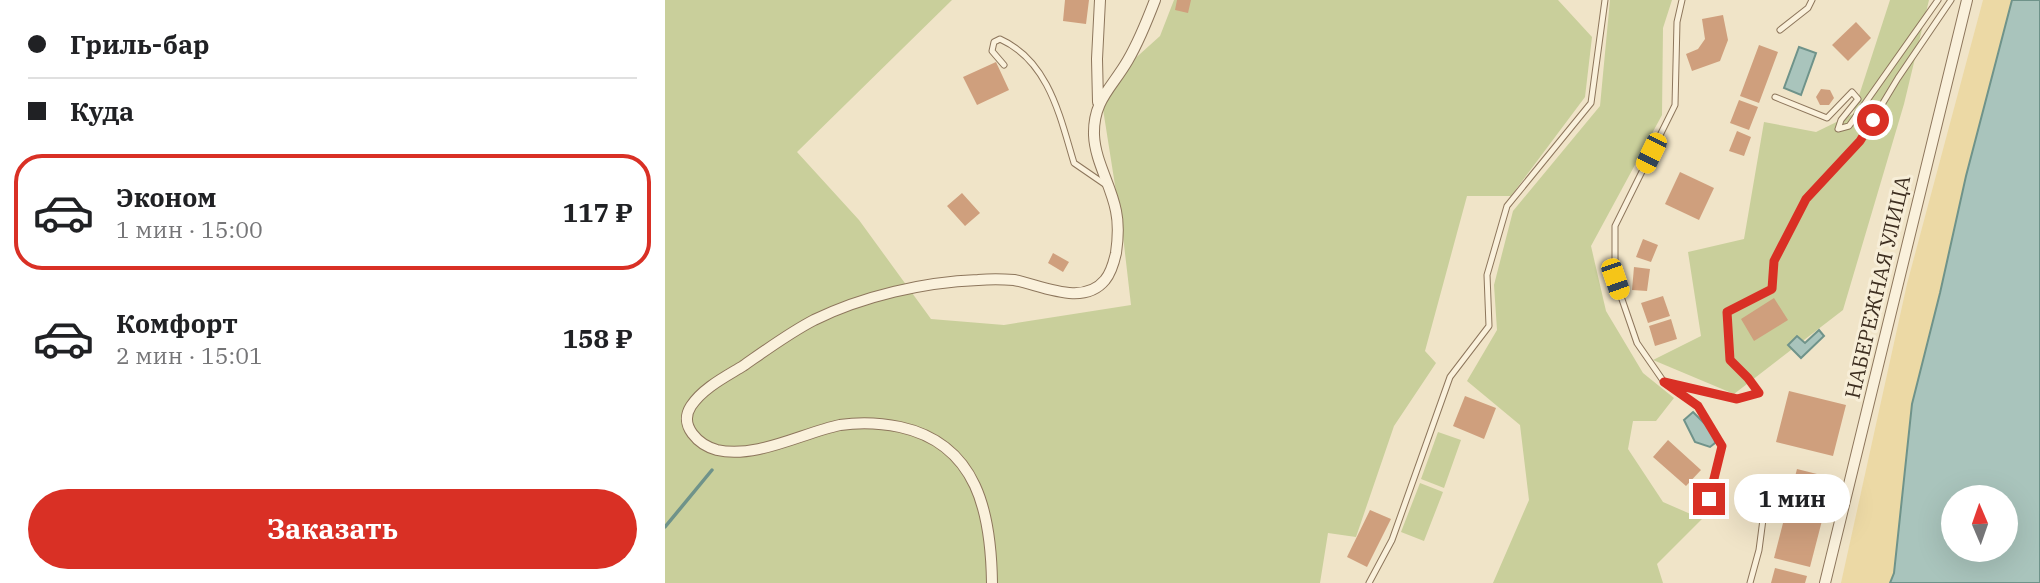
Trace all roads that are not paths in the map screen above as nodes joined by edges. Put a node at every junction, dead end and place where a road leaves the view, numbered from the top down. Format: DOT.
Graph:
graph roads {
  1 [pos="1100,0"];
  2 [pos="1155,0"];
  3 [pos="1605,0"];
  4 [pos="1682,0"];
  5 [pos="1812,0"];
  6 [pos="1938,0"];
  7 [pos="1951,0"];
  8 [pos="1967,0"];
  9 [pos="1780,30"];
  10 [pos="1004,65"];
  11 [pos="1775,97"];
  12 [pos="1098,105"];
  13 [pos="1108,187"];
  14 [pos="1664,382"];
  15 [pos="1709,499"];
  16 [pos="1765,504"];
  17 [pos="992,583"];
  18 [pos="1369,583"];
  19 [pos="1750,583"];
  20 [pos="1825,583"];
  1 -- 12 [label="street"];
  2 -- 12 [label="street"];
  3 -- 18 [label="lane"];
  4 -- 14 [label="lane"];
  5 -- 9 [label="lane"];
  6 -- 11 [label="lane"];
  7 -- 14 [label="lane"];
  8 -- 20 [label="street, НАБЕРЕЖНАЯ УЛИЦА"];
  10 -- 13 [label="lane"];
  12 -- 13 [label="street"];
  13 -- 17 [label="street"];
  14 -- 15 [label="lane"];
  16 -- 19 [label="lane"];
}
